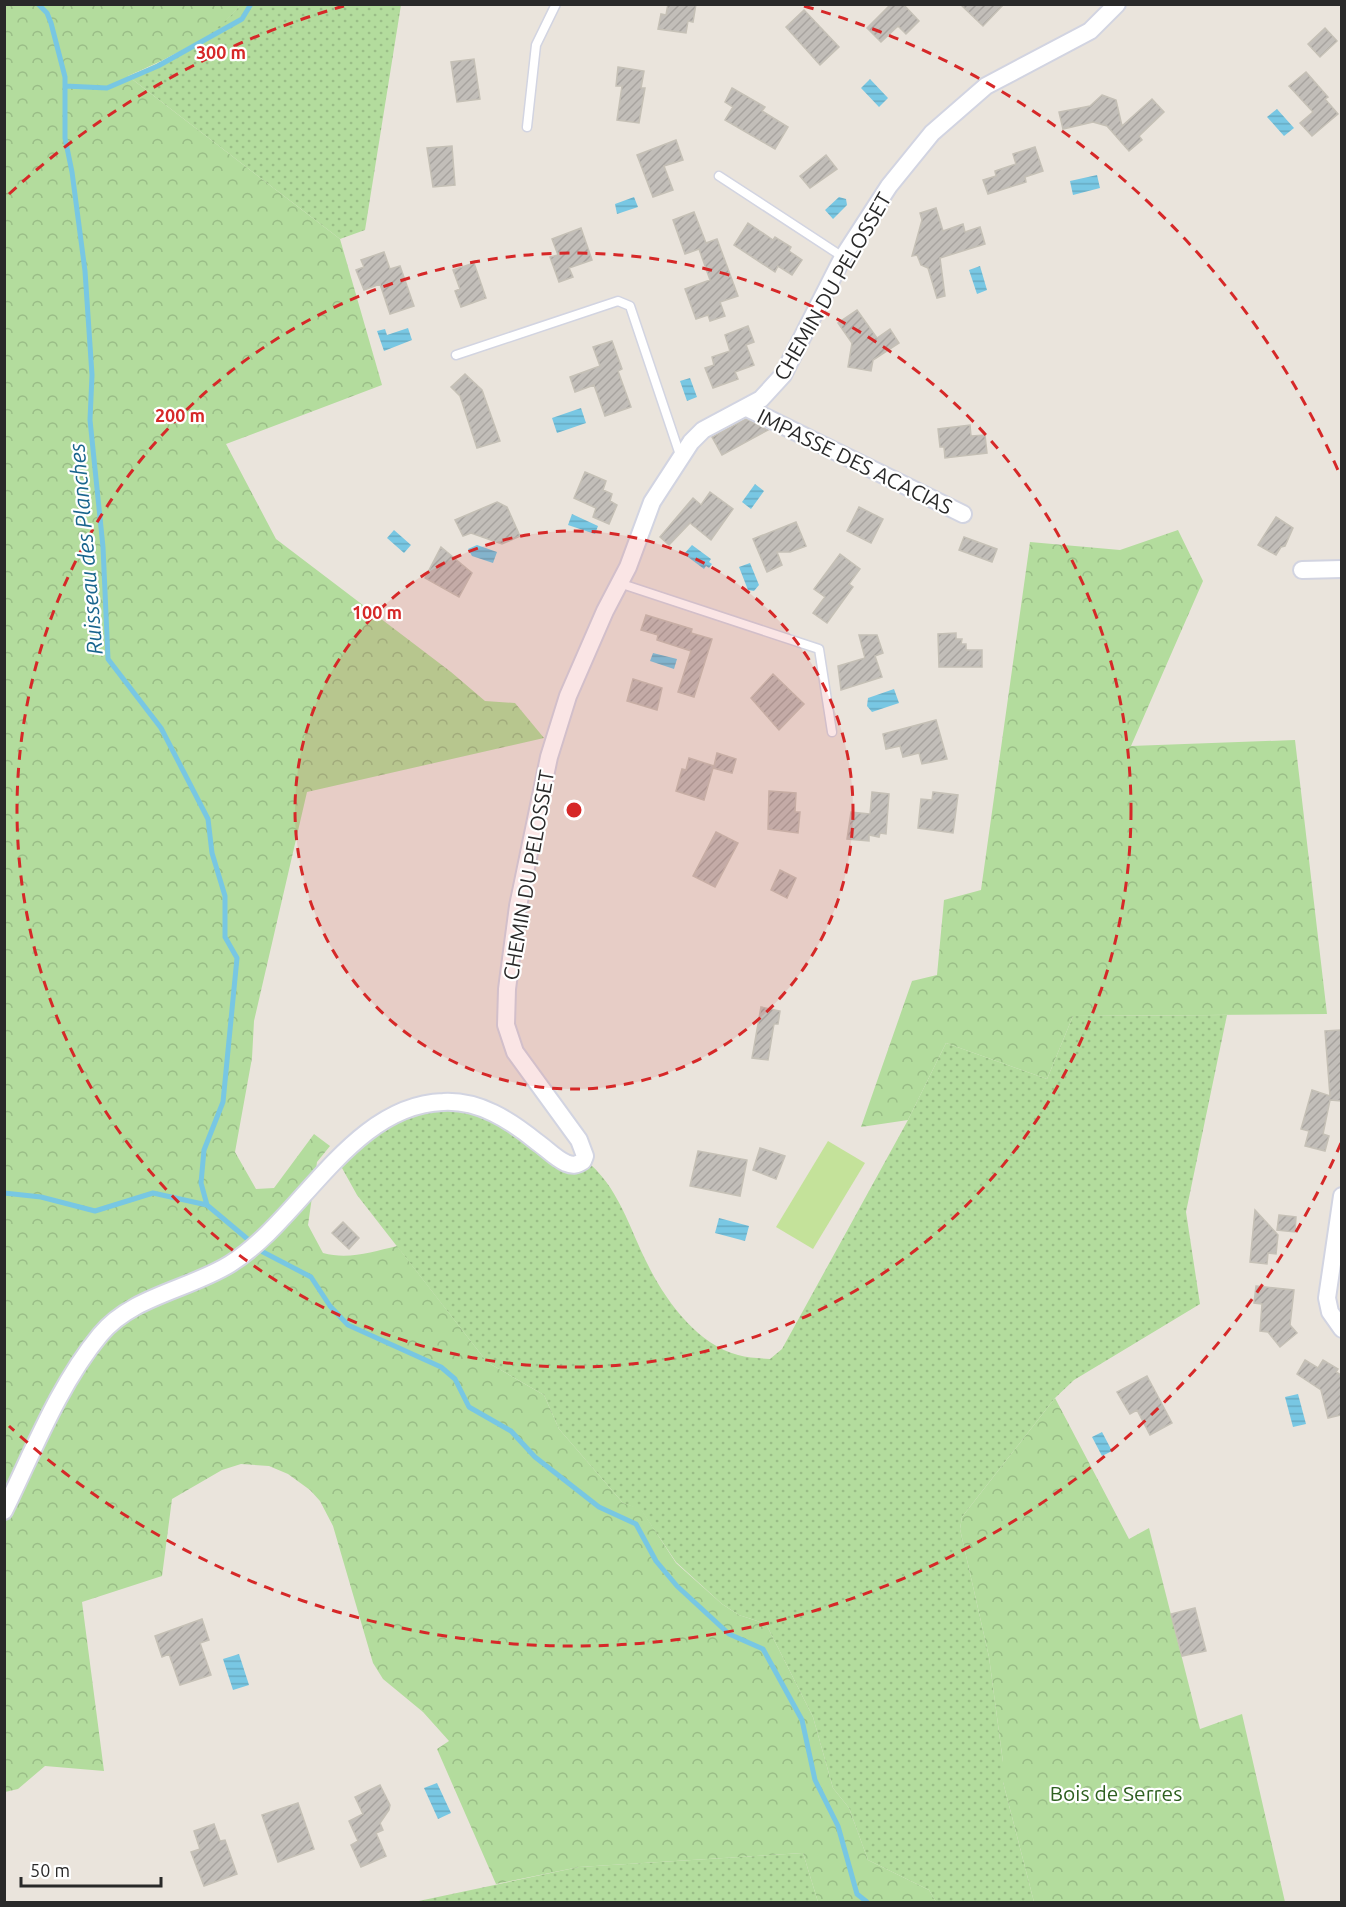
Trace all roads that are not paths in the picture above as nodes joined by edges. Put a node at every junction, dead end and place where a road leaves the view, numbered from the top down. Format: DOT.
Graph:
graph roads {
  1 [pos="556,4"];
  2 [pos="1117,4"];
  3 [pos="527,128"];
  4 [pos="719,176"];
  5 [pos="843,257"];
  6 [pos="456,355"];
  7 [pos="747,408"];
  8 [pos="680,455"];
  9 [pos="963,514"];
  10 [pos="1341,569"];
  11 [pos="1302,570"];
  12 [pos="618,583"];
  13 [pos="832,732"];
  14 [pos="1341,1196"];
  15 [pos="1341,1329"];
  16 [pos="4,1511"];
  1 -- 3 [label="lane"];
  2 -- 5 [label="street, CHEMIN DU PELOSSET"];
  4 -- 5 [label="lane"];
  5 -- 7 [label="street, CHEMIN DU PELOSSET"];
  6 -- 8 [label="lane"];
  7 -- 8 [label="street, CHEMIN DU PELOSSET"];
  7 -- 9 [label="street, IMPASSE DES ACACIAS"];
  8 -- 12 [label="street, CHEMIN DU PELOSSET"];
  10 -- 11 [label="street"];
  12 -- 13 [label="lane"];
  12 -- 16 [label="street, CHEMIN DU PELOSSET"];
  14 -- 15 [label="street"];
}
